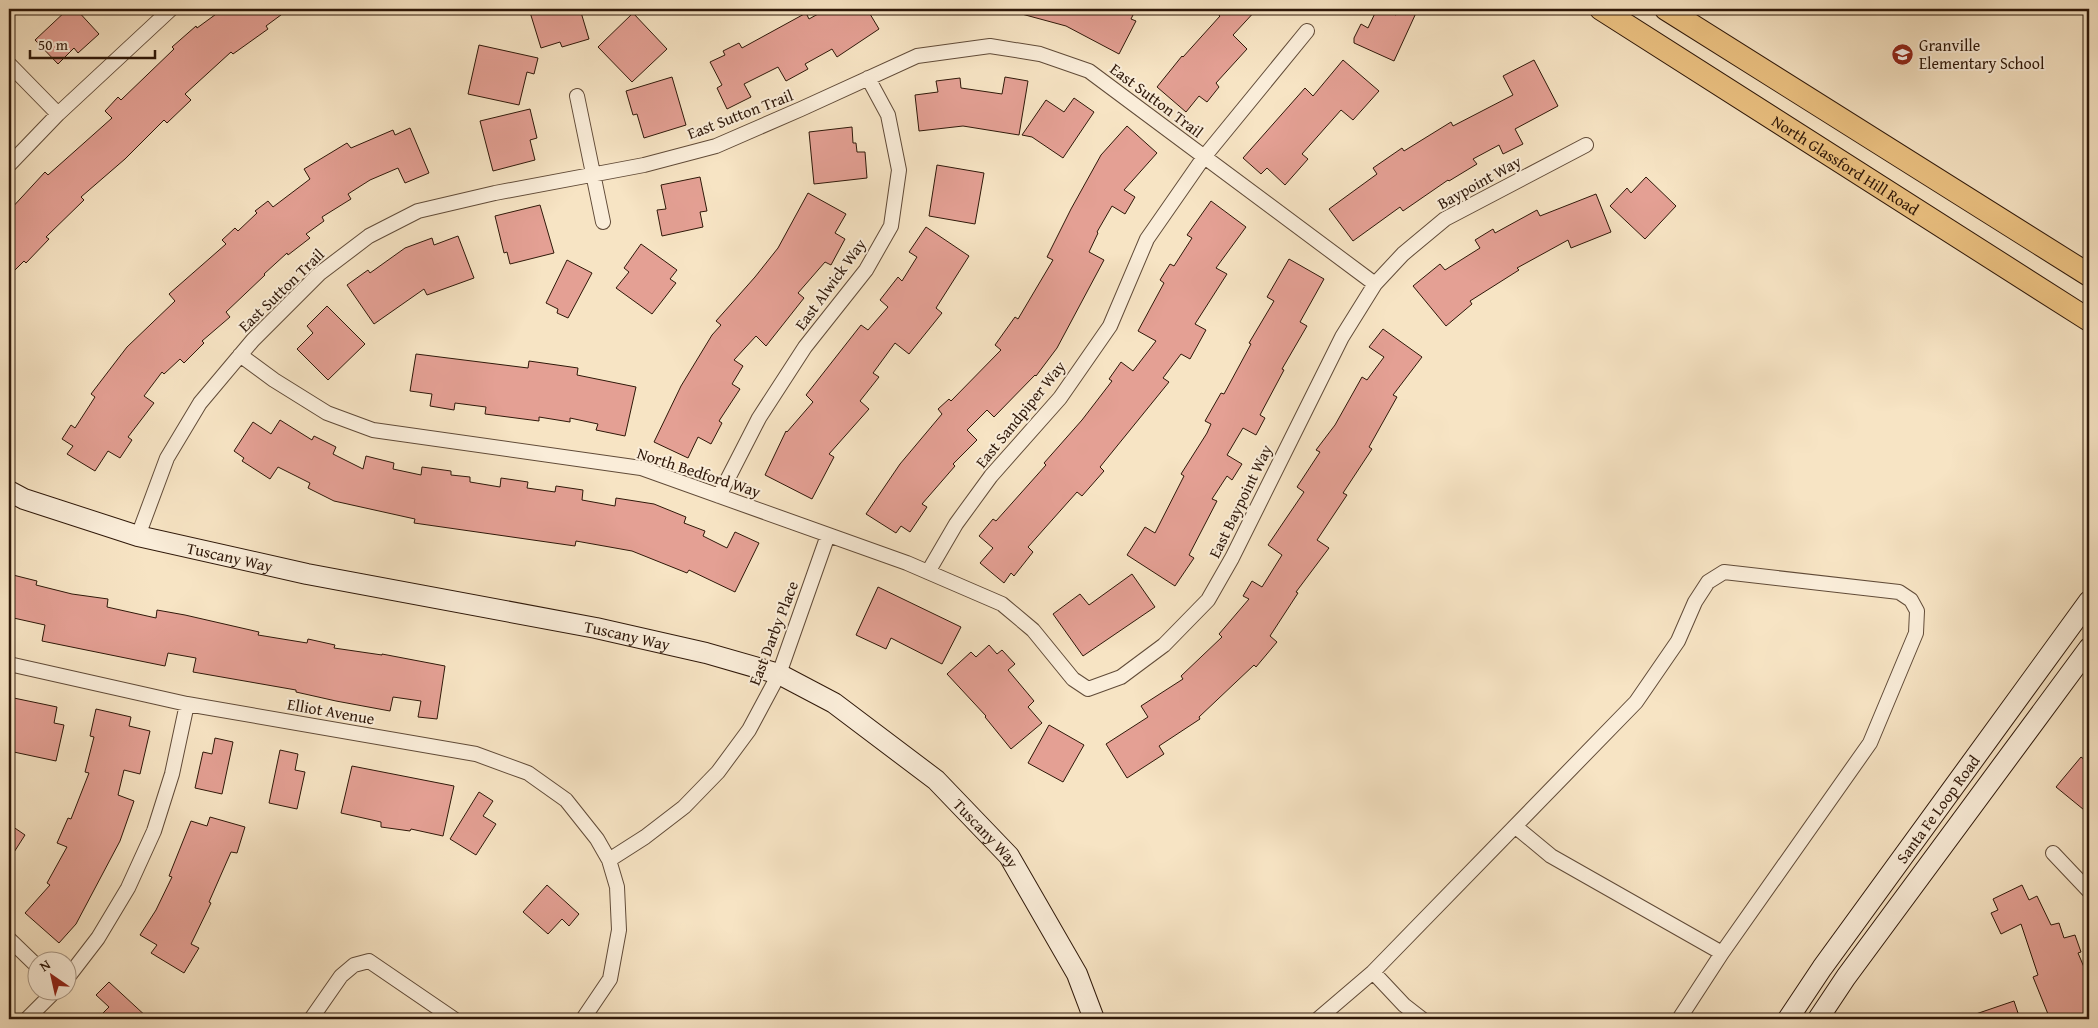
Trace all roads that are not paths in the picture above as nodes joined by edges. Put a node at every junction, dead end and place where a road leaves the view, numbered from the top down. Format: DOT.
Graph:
graph roads {
  1 [pos="171,9"];
  2 [pos="1602,9"];
  3 [pos="1666,9"];
  4 [pos="1307,32"];
  5 [pos="9,64"];
  6 [pos="868,78"];
  7 [pos="577,96"];
  8 [pos="58,114"];
  9 [pos="1586,145"];
  10 [pos="1204,157"];
  11 [pos="9,165"];
  12 [pos="593,175"];
  13 [pos="603,222"];
  14 [pos="2089,275"];
  15 [pos="1375,284"];
  16 [pos="2089,320"];
  17 [pos="240,355"];
  18 [pos="9,491"];
  19 [pos="719,496"];
  20 [pos="828,535"];
  21 [pos="138,536"];
  22 [pos="928,572"];
  23 [pos="2089,601"];
  24 [pos="2089,648"];
  25 [pos="9,664"];
  26 [pos="779,674"];
  27 [pos="1088,690"];
  28 [pos="187,704"];
  29 [pos="1516,827"];
  30 [pos="2053,853"];
  31 [pos="609,860"];
  32 [pos="2089,891"];
  33 [pos="9,939"];
  34 [pos="1722,953"];
  35 [pos="28,957"];
  36 [pos="78,964"];
  37 [pos="1373,972"];
  38 [pos="46,1000"];
  39 [pos="27,1019"];
  40 [pos="311,1019"];
  41 [pos="454,1019"];
  42 [pos="583,1019"];
  43 [pos="1094,1019"];
  44 [pos="1318,1019"];
  45 [pos="1422,1019"];
  46 [pos="1679,1019"];
  47 [pos="1788,1019"];
  48 [pos="1818,1019"];
  1 -- 8 [label="street"];
  2 -- 16 [label="main road, North Glassford Hill Road"];
  3 -- 14 [label="main road"];
  4 -- 10 [label="street, East Sandpiper Way"];
  5 -- 8 [label="street"];
  6 -- 10 [label="street, East Sutton Trail"];
  6 -- 12 [label="street, East Sutton Trail"];
  6 -- 19 [label="street, East Alwick Way"];
  7 -- 12 [label="street"];
  8 -- 11 [label="street"];
  9 -- 15 [label="street, Baypoint Way"];
  10 -- 15 [label="street, East Sutton Trail"];
  10 -- 22 [label="street, East Sandpiper Way"];
  12 -- 13 [label="street"];
  12 -- 17 [label="street, East Sutton Trail"];
  15 -- 27 [label="street, East Baypoint Way"];
  17 -- 19 [label="street, North Bedford Way"];
  17 -- 21 [label="street, East Sutton Trail"];
  18 -- 21 [label="street, Tuscany Way"];
  19 -- 20 [label="street, North Bedford Way"];
  20 -- 22 [label="street, North Bedford Way"];
  20 -- 26 [label="street, East Darby Place"];
  21 -- 26 [label="street, Tuscany Way"];
  22 -- 27 [label="street, North Bedford Way"];
  23 -- 47 [label="street, Santa Fe Loop Road"];
  24 -- 48 [label="street, Santa Fe Loop Road"];
  25 -- 28 [label="street, Elliot Avenue"];
  26 -- 31 [label="street, East Darby Place"];
  26 -- 43 [label="street, Tuscany Way"];
  28 -- 31 [label="street, Elliot Avenue"];
  28 -- 36 [label="street"];
  29 -- 34 [label="street"];
  29 -- 34 [label="street"];
  29 -- 37 [label="street"];
  30 -- 32 [label="street"];
  31 -- 42 [label="street, Elliot Avenue"];
  33 -- 35 [label="street"];
  34 -- 46 [label="street"];
  37 -- 44 [label="street"];
  37 -- 45 [label="street"];
  38 -- 39 [label="street"];
  40 -- 41 [label="street"];
}
